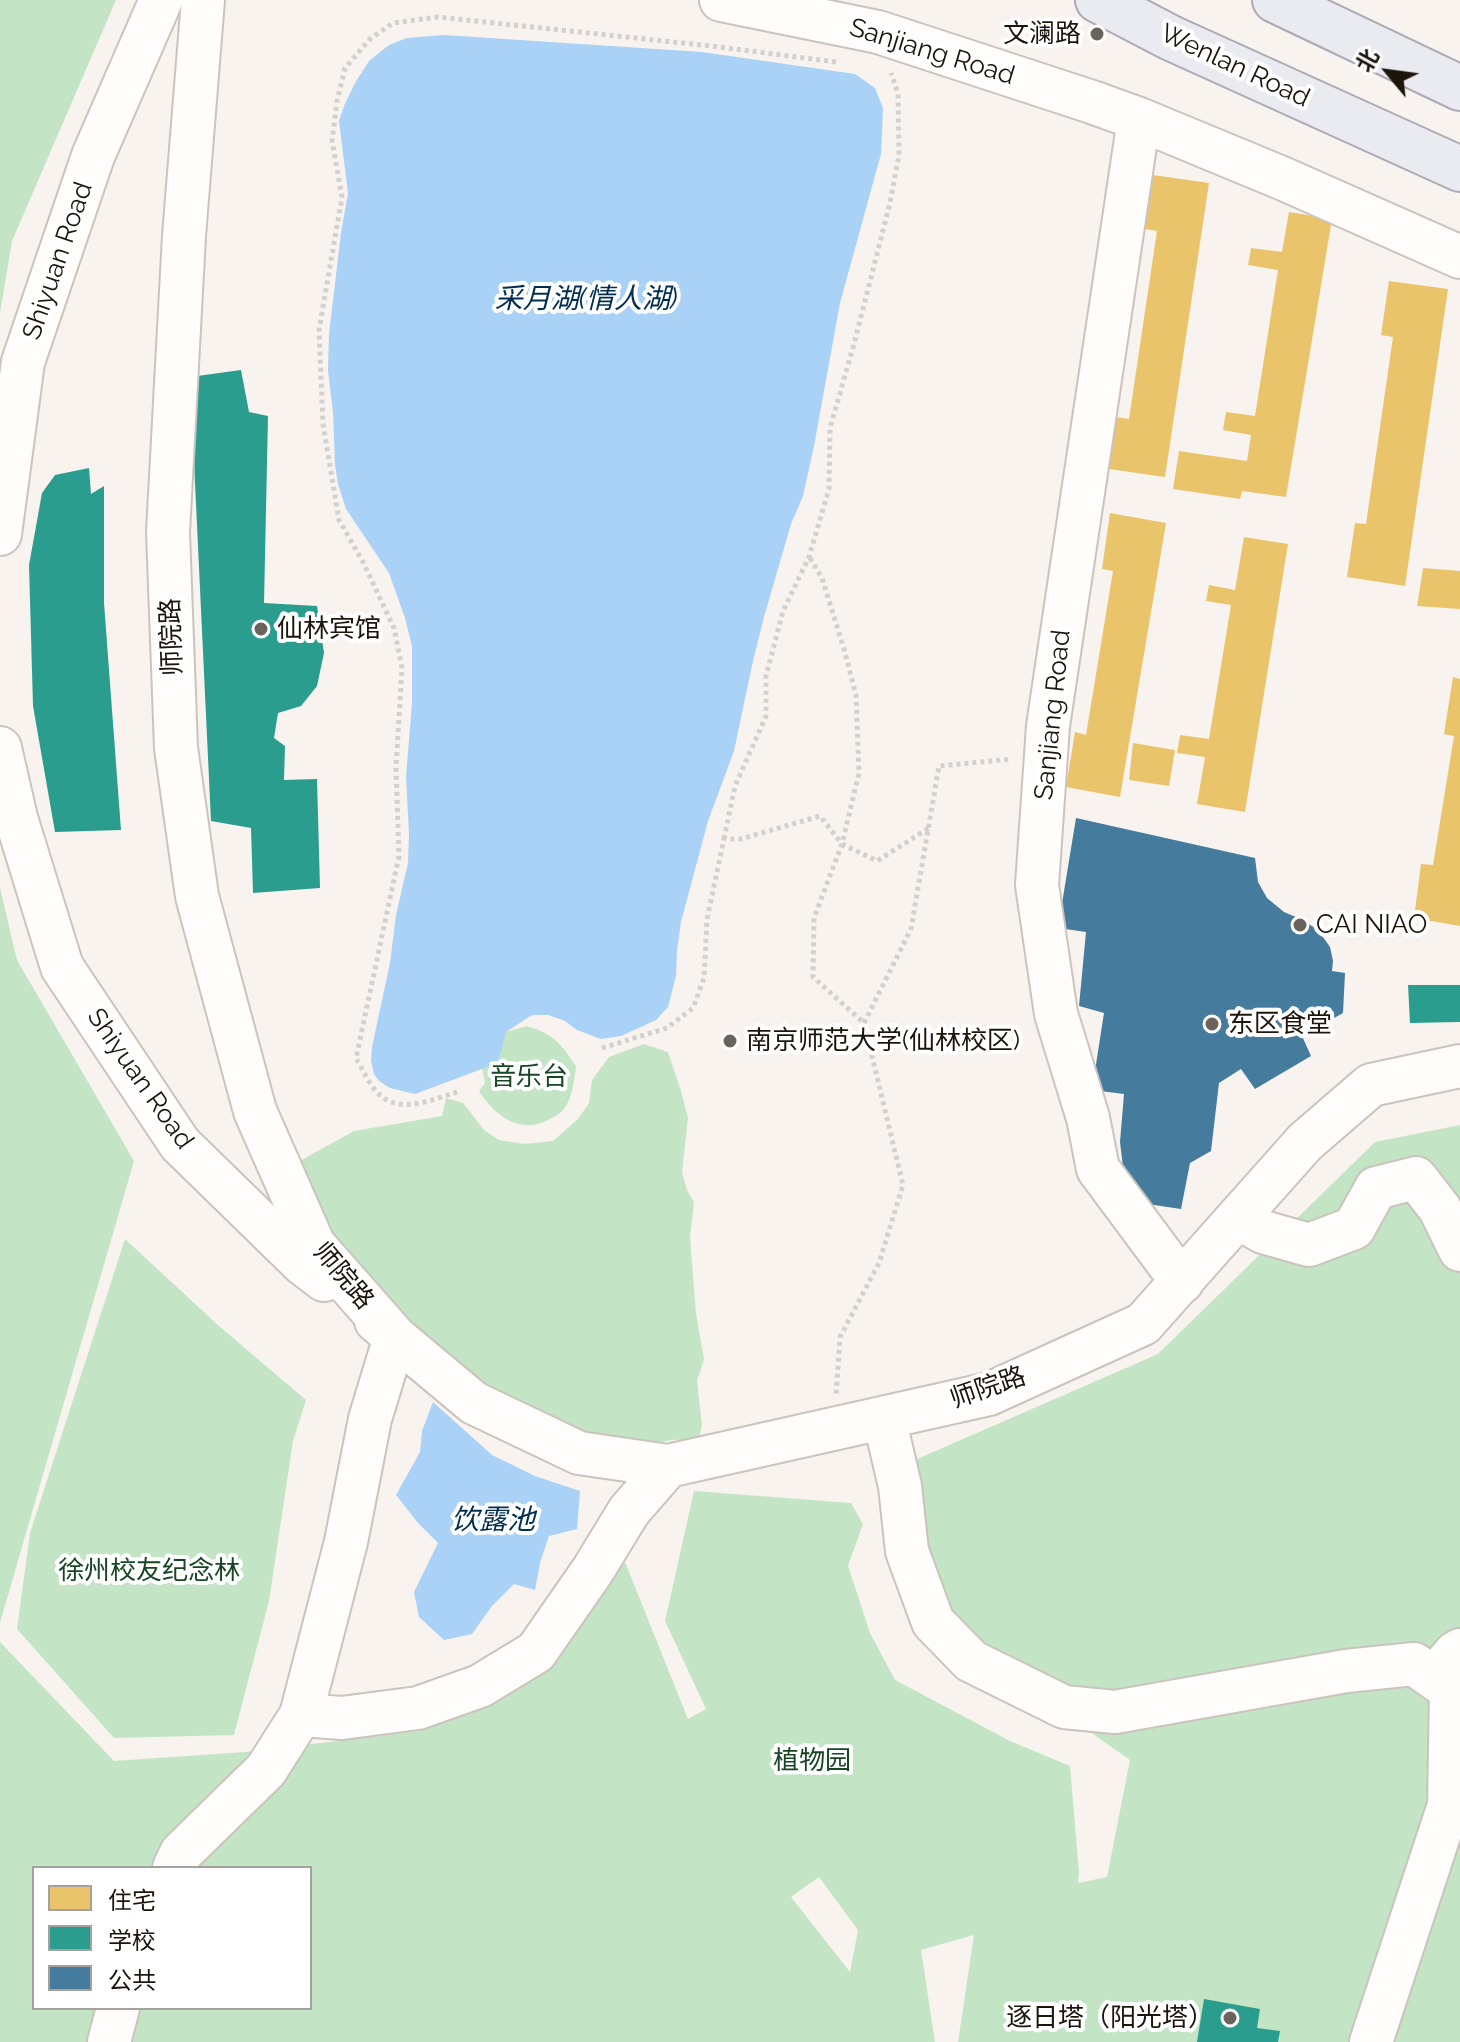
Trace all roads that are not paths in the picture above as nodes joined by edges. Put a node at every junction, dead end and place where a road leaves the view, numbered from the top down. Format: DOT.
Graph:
graph roads {
  1 [pos="161,0"];
  2 [pos="203,0"];
  3 [pos="721,0"];
  4 [pos="1098,0"];
  5 [pos="1275,0"];
  6 [pos="1460,88"];
  7 [pos="1139,119"];
  8 [pos="1460,169"];
  9 [pos="1460,257"];
  10 [pos="0,534"];
  11 [pos="0,748"];
  12 [pos="1460,1066"];
  13 [pos="1238,1218"];
  14 [pos="1460,1250"];
  15 [pos="1182,1282"];
  16 [pos="395,1337"];
  17 [pos="884,1418"];
  18 [pos="668,1466"];
  19 [pos="1447,1664"];
  20 [pos="301,1715"];
  21 [pos="175,1866"];
  22 [pos="117,2010"];
  23 [pos="109,2042"];
  24 [pos="1371,2042"];
  1 -- 10 [label="street, Shiyuan Road"];
  2 -- 16 [label="street, 师院路"];
  3 -- 7 [label="street, Sanjiang Road"];
  4 -- 8 [label="main road, Wenlan Road"];
  5 -- 6 [label="main road"];
  7 -- 9 [label="street, Sanjiang Road"];
  7 -- 15 [label="street, Sanjiang Road"];
  11 -- 16 [label="street, Shiyuan Road"];
  12 -- 13 [label="street, 师院路"];
  13 -- 14 [label="street"];
  13 -- 15 [label="street, 师院路"];
  15 -- 17 [label="street, 师院路"];
  16 -- 18 [label="street, 师院路"];
  16 -- 20 [label="street"];
  17 -- 18 [label="street, 师院路"];
  17 -- 19 [label="street"];
  18 -- 20 [label="street"];
  19 -- 24 [label="street"];
  20 -- 21 [label="street"];
  22 -- 23 [label="street"];
}
